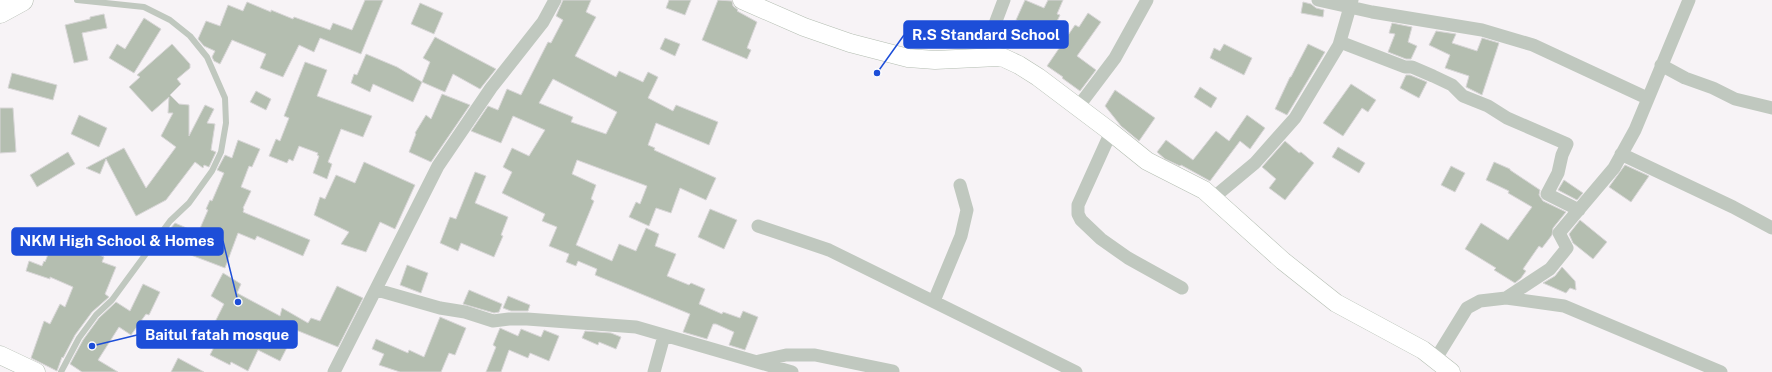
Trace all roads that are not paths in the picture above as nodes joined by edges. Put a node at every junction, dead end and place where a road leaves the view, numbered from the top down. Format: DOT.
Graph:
graph roads {
  1 [pos="22,0"];
  2 [pos="77,0"];
  3 [pos="555,0"];
  4 [pos="742,0"];
  5 [pos="1004,0"];
  6 [pos="1147,0"];
  7 [pos="1318,0"];
  8 [pos="1689,0"];
  9 [pos="1351,4"];
  10 [pos="0,12"];
  11 [pos="1340,42"];
  12 [pos="998,57"];
  13 [pos="1661,65"];
  14 [pos="1647,98"];
  15 [pos="1078,107"];
  16 [pos="1772,108"];
  17 [pos="1112,132"];
  18 [pos="1621,154"];
  19 [pos="960,185"];
  20 [pos="1213,198"];
  21 [pos="1579,210"];
  22 [pos="758,226"];
  23 [pos="1772,228"];
  24 [pos="1182,288"];
  25 [pos="377,290"];
  26 [pos="1506,298"];
  27 [pos="934,301"];
  28 [pos="664,336"];
  29 [pos="0,355"];
  30 [pos="1435,360"];
  31 [pos="757,361"];
  32 [pos="893,371"];
  33 [pos="36,372"];
  34 [pos="61,372"];
  35 [pos="334,372"];
  36 [pos="654,372"];
  37 [pos="792,372"];
  38 [pos="1076,372"];
  39 [pos="1450,372"];
  40 [pos="1721,372"];
  1 -- 10 [label="highway"];
  2 -- 34 [label="lane"];
  3 -- 25 [label="street"];
  4 -- 12 [label="street"];
  5 -- 12 [label="street"];
  6 -- 15 [label="street"];
  7 -- 9 [label="street"];
  8 -- 13 [label="street"];
  9 -- 11 [label="street"];
  9 -- 14 [label="street"];
  11 -- 20 [label="street"];
  11 -- 21 [label="street"];
  12 -- 15 [label="street"];
  13 -- 14 [label="street"];
  13 -- 16 [label="street"];
  14 -- 18 [label="street"];
  15 -- 17 [label="street"];
  17 -- 20 [label="street"];
  17 -- 24 [label="street"];
  18 -- 21 [label="street"];
  18 -- 23 [label="street"];
  19 -- 27 [label="street"];
  20 -- 30 [label="street"];
  21 -- 26 [label="street"];
  22 -- 27 [label="street"];
  25 -- 28 [label="street"];
  25 -- 35 [label="street"];
  26 -- 30 [label="street"];
  26 -- 40 [label="street"];
  27 -- 38 [label="street"];
  28 -- 31 [label="street"];
  28 -- 36 [label="street"];
  29 -- 33 [label="street"];
  30 -- 39 [label="street"];
  31 -- 32 [label="street"];
  31 -- 37 [label="street"];
}
